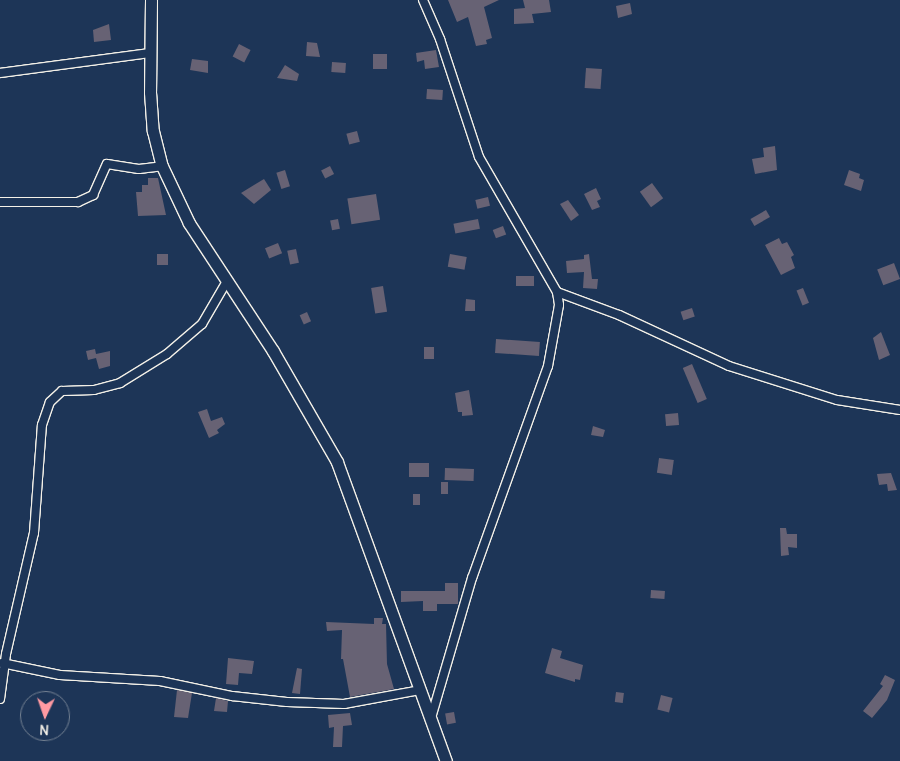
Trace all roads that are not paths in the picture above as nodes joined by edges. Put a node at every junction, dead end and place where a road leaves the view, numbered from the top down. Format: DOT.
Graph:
graph roads {
  1 [pos="151,0"];
  2 [pos="423,0"];
  3 [pos="150,53"];
  4 [pos="0,73"];
  5 [pos="162,166"];
  6 [pos="0,202"];
  7 [pos="226,283"];
  8 [pos="557,292"];
  9 [pos="900,410"];
  10 [pos="2,663"];
  11 [pos="420,690"];
  12 [pos="0,700"];
  13 [pos="431,718"];
  14 [pos="446,761"];
  1 -- 3 [label="street"];
  2 -- 8 [label="street"];
  3 -- 4 [label="street"];
  3 -- 5 [label="street"];
  5 -- 6 [label="street"];
  5 -- 7 [label="street"];
  7 -- 10 [label="street"];
  7 -- 11 [label="street"];
  8 -- 9 [label="street"];
  8 -- 13 [label="street"];
  10 -- 11 [label="street"];
  10 -- 12 [label="street"];
  11 -- 13 [label="street"];
  13 -- 14 [label="street"];
}
